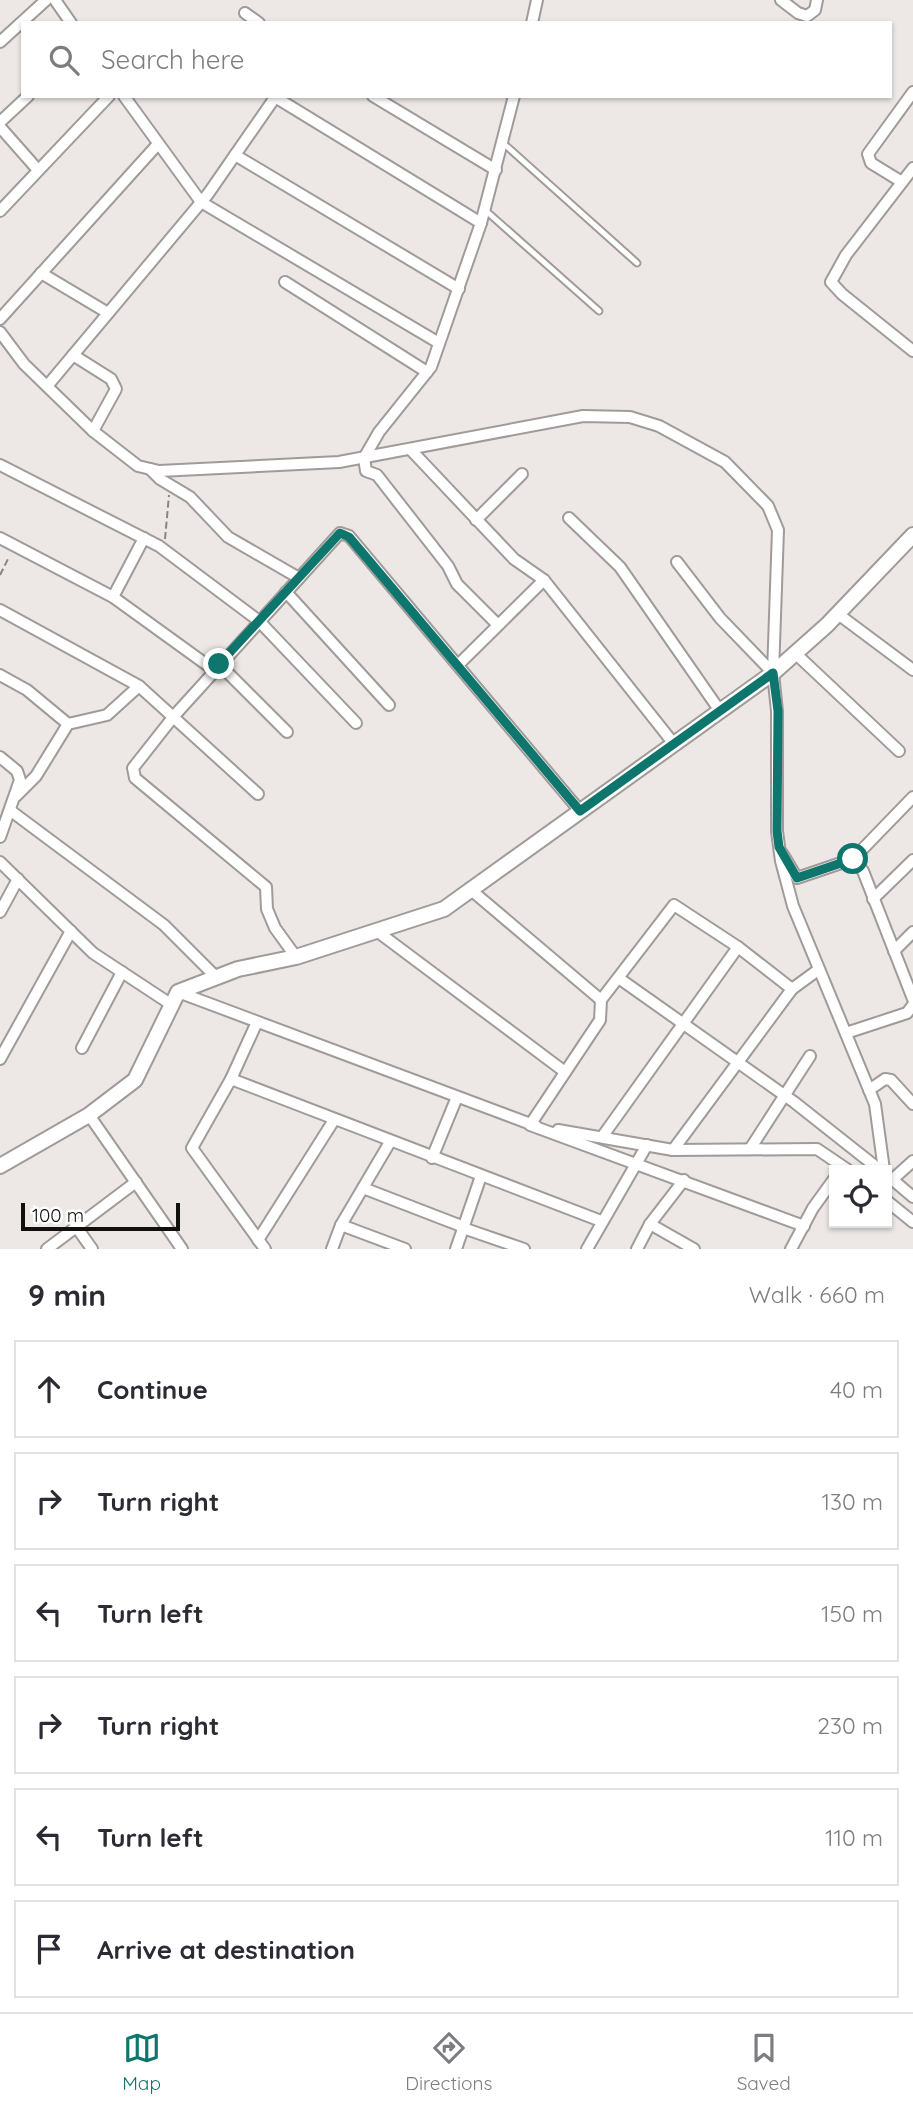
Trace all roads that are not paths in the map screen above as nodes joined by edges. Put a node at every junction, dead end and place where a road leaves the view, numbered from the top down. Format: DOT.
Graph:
graph roads {
  1 [pos="46,0"];
  2 [pos="55,0"];
  3 [pos="537,0"];
  4 [pos="781,0"];
  5 [pos="817,0"];
  6 [pos="245,13"];
  7 [pos="23,21"];
  8 [pos="70,21"];
  9 [pos="256,21"];
  10 [pos="532,21"];
  11 [pos="21,23"];
  12 [pos="0,42"];
  13 [pos="913,92"];
  14 [pos="26,98"];
  15 [pos="107,98"];
  16 [pos="125,98"];
  17 [pos="275,98"];
  18 [pos="278,98"];
  19 [pos="376,98"];
  20 [pos="513,98"];
  21 [pos="0,125"];
  22 [pos="502,143"];
  23 [pos="158,144"];
  24 [pos="235,155"];
  25 [pos="913,167"];
  26 [pos="38,170"];
  27 [pos="496,170"];
  28 [pos="902,182"];
  29 [pos="201,202"];
  30 [pos="485,210"];
  31 [pos="0,211"];
  32 [pos="481,223"];
  33 [pos="637,263"];
  34 [pos="41,273"];
  35 [pos="285,282"];
  36 [pos="459,289"];
  37 [pos="599,311"];
  38 [pos="108,313"];
  39 [pos="0,319"];
  40 [pos="0,332"];
  41 [pos="439,343"];
  42 [pos="913,351"];
  43 [pos="73,355"];
  44 [pos="427,372"];
  45 [pos="48,385"];
  46 [pos="93,431"];
  47 [pos="411,450"];
  48 [pos="364,458"];
  49 [pos="0,466"];
  50 [pos="150,469"];
  51 [pos="522,474"];
  52 [pos="569,518"];
  53 [pos="476,520"];
  54 [pos="913,535"];
  55 [pos="0,538"];
  56 [pos="144,538"];
  57 [pos="677,562"];
  58 [pos="299,578"];
  59 [pos="544,580"];
  60 [pos="286,592"];
  61 [pos="113,597"];
  62 [pos="0,610"];
  63 [pos="838,614"];
  64 [pos="259,621"];
  65 [pos="498,625"];
  66 [pos="795,653"];
  67 [pos="459,664"];
  68 [pos="217,667"];
  69 [pos="913,670"];
  70 [pos="773,673"];
  71 [pos="0,675"];
  72 [pos="139,686"];
  73 [pos="389,705"];
  74 [pos="720,711"];
  75 [pos="173,716"];
  76 [pos="356,723"];
  77 [pos="68,724"];
  78 [pos="287,732"];
  79 [pos="674,744"];
  80 [pos="899,751"];
  81 [pos="0,757"];
  82 [pos="258,794"];
  83 [pos="16,796"];
  84 [pos="913,797"];
  85 [pos="10,811"];
  86 [pos="580,811"];
  87 [pos="0,837"];
  88 [pos="779,847"];
  89 [pos="853,859"];
  90 [pos="913,860"];
  91 [pos="0,862"];
  92 [pos="18,879"];
  93 [pos="471,890"];
  94 [pos="873,899"];
  95 [pos="0,912"];
  96 [pos="71,931"];
  97 [pos="378,932"];
  98 [pos="913,932"];
  99 [pos="738,947"];
  100 [pos="894,951"];
  101 [pos="296,957"];
  102 [pos="818,970"];
  103 [pos="122,972"];
  104 [pos="216,977"];
  105 [pos="620,979"];
  106 [pos="792,989"];
  107 [pos="175,999"];
  108 [pos="913,999"];
  109 [pos="601,1000"];
  110 [pos="913,1005"];
  111 [pos="257,1022"];
  112 [pos="681,1023"];
  113 [pos="846,1033"];
  114 [pos="82,1048"];
  115 [pos="810,1056"];
  116 [pos="0,1059"];
  117 [pos="737,1061"];
  118 [pos="565,1072"];
  119 [pos="231,1079"];
  120 [pos="869,1090"];
  121 [pos="785,1096"];
  122 [pos="457,1097"];
  123 [pos="913,1104"];
  124 [pos="89,1115"];
  125 [pos="334,1120"];
  126 [pos="530,1125"];
  127 [pos="602,1137"];
  128 [pos="390,1142"];
  129 [pos="647,1145"];
  130 [pos="750,1149"];
  131 [pos="673,1150"];
  132 [pos="432,1158"];
  133 [pos="913,1161"];
  134 [pos="636,1163"];
  135 [pos="839,1165"];
  136 [pos="875,1165"];
  137 [pos="882,1165"];
  138 [pos="0,1166"];
  139 [pos="481,1176"];
  140 [pos="892,1176"];
  141 [pos="892,1179"];
  142 [pos="684,1180"];
  143 [pos="136,1182"];
  144 [pos="829,1187"];
  145 [pos="363,1188"];
  146 [pos="913,1197"];
  147 [pos="892,1205"];
  148 [pos="601,1221"];
  149 [pos="913,1222"];
  150 [pos="650,1224"];
  151 [pos="75,1225"];
  152 [pos="341,1225"];
  153 [pos="804,1226"];
  154 [pos="463,1228"];
  155 [pos="262,1244"];
  156 [pos="47,1249"];
  157 [pos="92,1249"];
  158 [pos="182,1249"];
  159 [pos="332,1249"];
  160 [pos="405,1249"];
  161 [pos="456,1249"];
  162 [pos="524,1249"];
  163 [pos="587,1249"];
  164 [pos="637,1249"];
  165 [pos="694,1249"];
  166 [pos="792,1249"];
  1 -- 7 [label="street"];
  2 -- 8 [label="street"];
  3 -- 10 [label="street"];
  4 -- 5 [label="street"];
  6 -- 9 [label="street"];
  11 -- 12 [label="street"];
  13 -- 28 [label="street"];
  14 -- 21 [label="street"];
  15 -- 26 [label="street"];
  16 -- 23 [label="street"];
  17 -- 24 [label="street"];
  18 -- 32 [label="street"];
  19 -- 27 [label="street"];
  20 -- 22 [label="street"];
  21 -- 26 [label="street"];
  22 -- 27 [label="street"];
  22 -- 33 [label="lane"];
  23 -- 29 [label="street"];
  23 -- 34 [label="street"];
  24 -- 29 [label="street"];
  24 -- 36 [label="street"];
  25 -- 28 [label="street"];
  26 -- 31 [label="street"];
  27 -- 30 [label="street"];
  28 -- 42 [label="street"];
  29 -- 38 [label="street"];
  29 -- 41 [label="street"];
  30 -- 32 [label="street"];
  30 -- 37 [label="lane"];
  32 -- 36 [label="street"];
  34 -- 38 [label="street"];
  34 -- 39 [label="street"];
  35 -- 44 [label="street"];
  36 -- 41 [label="street"];
  38 -- 43 [label="street"];
  40 -- 45 [label="street"];
  41 -- 44 [label="street"];
  43 -- 45 [label="street"];
  43 -- 46 [label="street"];
  44 -- 48 [label="street"];
  45 -- 46 [label="street"];
  46 -- 50 [label="street"];
  47 -- 48 [label="street"];
  47 -- 53 [label="street"];
  47 -- 70 [label="street"];
  48 -- 50 [label="street"];
  48 -- 65 [label="street"];
  49 -- 56 [label="street"];
  50 -- 58 [label="street"];
  51 -- 53 [label="street"];
  52 -- 74 [label="street"];
  53 -- 59 [label="street"];
  54 -- 63 [label="street"];
  55 -- 61 [label="street"];
  56 -- 61 [label="street"];
  56 -- 64 [label="street"];
  57 -- 70 [label="street"];
  58 -- 60 [label="street"];
  58 -- 67 [label="street"];
  59 -- 65 [label="street"];
  59 -- 79 [label="street"];
  60 -- 64 [label="street"];
  60 -- 73 [label="street"];
  61 -- 68 [label="street"];
  62 -- 72 [label="street"];
  63 -- 66 [label="street"];
  63 -- 69 [label="street"];
  64 -- 68 [label="street"];
  64 -- 76 [label="street"];
  65 -- 67 [label="street"];
  66 -- 70 [label="street"];
  66 -- 80 [label="street"];
  67 -- 86 [label="street"];
  68 -- 75 [label="street"];
  68 -- 78 [label="street"];
  70 -- 74 [label="street"];
  70 -- 88 [label="street"];
  71 -- 77 [label="street"];
  72 -- 75 [label="street"];
  72 -- 77 [label="street"];
  74 -- 79 [label="street"];
  75 -- 82 [label="street"];
  75 -- 101 [label="street"];
  77 -- 83 [label="street"];
  79 -- 86 [label="street"];
  81 -- 83 [label="street"];
  83 -- 85 [label="street"];
  84 -- 89 [label="street"];
  85 -- 87 [label="street"];
  85 -- 104 [label="street"];
  86 -- 93 [label="street"];
  88 -- 89 [label="street"];
  88 -- 102 [label="street"];
  89 -- 94 [label="street"];
  90 -- 94 [label="street"];
  91 -- 92 [label="street"];
  92 -- 95 [label="street"];
  92 -- 96 [label="street"];
  93 -- 97 [label="street"];
  93 -- 109 [label="street"];
  94 -- 100 [label="street"];
  96 -- 103 [label="street"];
  96 -- 116 [label="street"];
  97 -- 101 [label="street"];
  97 -- 118 [label="street"];
  98 -- 100 [label="street"];
  99 -- 105 [label="street"];
  99 -- 106 [label="street"];
  99 -- 112 [label="street"];
  100 -- 108 [label="street"];
  101 -- 104 [label="street"];
  102 -- 106 [label="street"];
  102 -- 113 [label="street"];
  103 -- 107 [label="street"];
  103 -- 114 [label="street"];
  104 -- 107 [label="street"];
  105 -- 109 [label="street"];
  105 -- 112 [label="street"];
  106 -- 117 [label="street"];
  107 -- 111 [label="street"];
  107 -- 124 [label="street"];
  109 -- 118 [label="street"];
  110 -- 113 [label="street"];
  111 -- 119 [label="street"];
  111 -- 122 [label="street"];
  112 -- 117 [label="street"];
  112 -- 127 [label="street"];
  113 -- 120 [label="street"];
  115 -- 121 [label="street"];
  117 -- 121 [label="street"];
  117 -- 131 [label="street"];
  118 -- 126 [label="street"];
  119 -- 125 [label="street"];
  119 -- 155 [label="street"];
  120 -- 123 [label="street"];
  120 -- 137 [label="street"];
  121 -- 130 [label="street"];
  121 -- 136 [label="street"];
  122 -- 126 [label="street"];
  122 -- 132 [label="street"];
  124 -- 138 [label="street"];
  124 -- 143 [label="street"];
  125 -- 128 [label="street"];
  125 -- 155 [label="street"];
  126 -- 127 [label="street"];
  126 -- 134 [label="street"];
  127 -- 129 [label="street"];
  128 -- 132 [label="street"];
  128 -- 145 [label="street"];
  129 -- 131 [label="street"];
  129 -- 134 [label="street"];
  130 -- 131 [label="street"];
  130 -- 135 [label="street"];
  132 -- 139 [label="street"];
  133 -- 140 [label="street"];
  134 -- 142 [label="street"];
  134 -- 148 [label="street"];
  139 -- 148 [label="street"];
  139 -- 154 [label="street"];
  141 -- 146 [label="street"];
  142 -- 150 [label="street"];
  142 -- 153 [label="street"];
  143 -- 151 [label="street"];
  143 -- 158 [label="street"];
  144 -- 153 [label="street"];
  145 -- 152 [label="street"];
  145 -- 154 [label="street"];
  147 -- 149 [label="street"];
  148 -- 163 [label="street"];
  150 -- 164 [label="street"];
  150 -- 165 [label="street"];
  151 -- 156 [label="street"];
  151 -- 157 [label="street"];
  152 -- 159 [label="street"];
  152 -- 160 [label="street"];
  153 -- 166 [label="street"];
  154 -- 161 [label="street"];
  154 -- 162 [label="street"];
}
